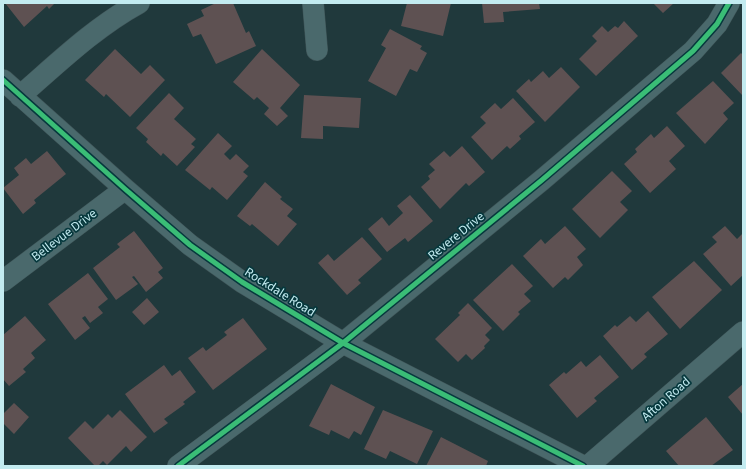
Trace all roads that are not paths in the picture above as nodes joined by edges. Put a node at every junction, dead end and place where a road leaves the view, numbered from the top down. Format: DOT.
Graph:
graph roads {
  1 [pos="139,3"];
  2 [pos="313,3"];
  3 [pos="729,3"];
  4 [pos="317,50"];
  5 [pos="3,80"];
  6 [pos="20,96"];
  7 [pos="125,189"];
  8 [pos="3,281"];
  9 [pos="743,332"];
  10 [pos="343,343"];
  11 [pos="178,466"];
  12 [pos="583,466"];
  13 [pos="588,466"];
  1 -- 6 [label="street"];
  2 -- 4 [label="street"];
  3 -- 10 [label="street, Revere Drive"];
  5 -- 6 [label="street, Rockdale Road"];
  6 -- 7 [label="street, Rockdale Road"];
  7 -- 8 [label="street, Bellevue Drive"];
  7 -- 10 [label="street, Rockdale Road"];
  9 -- 13 [label="street, Afton Road"];
  10 -- 11 [label="street, Revere Drive"];
  10 -- 12 [label="street, Rockdale Road"];
}
